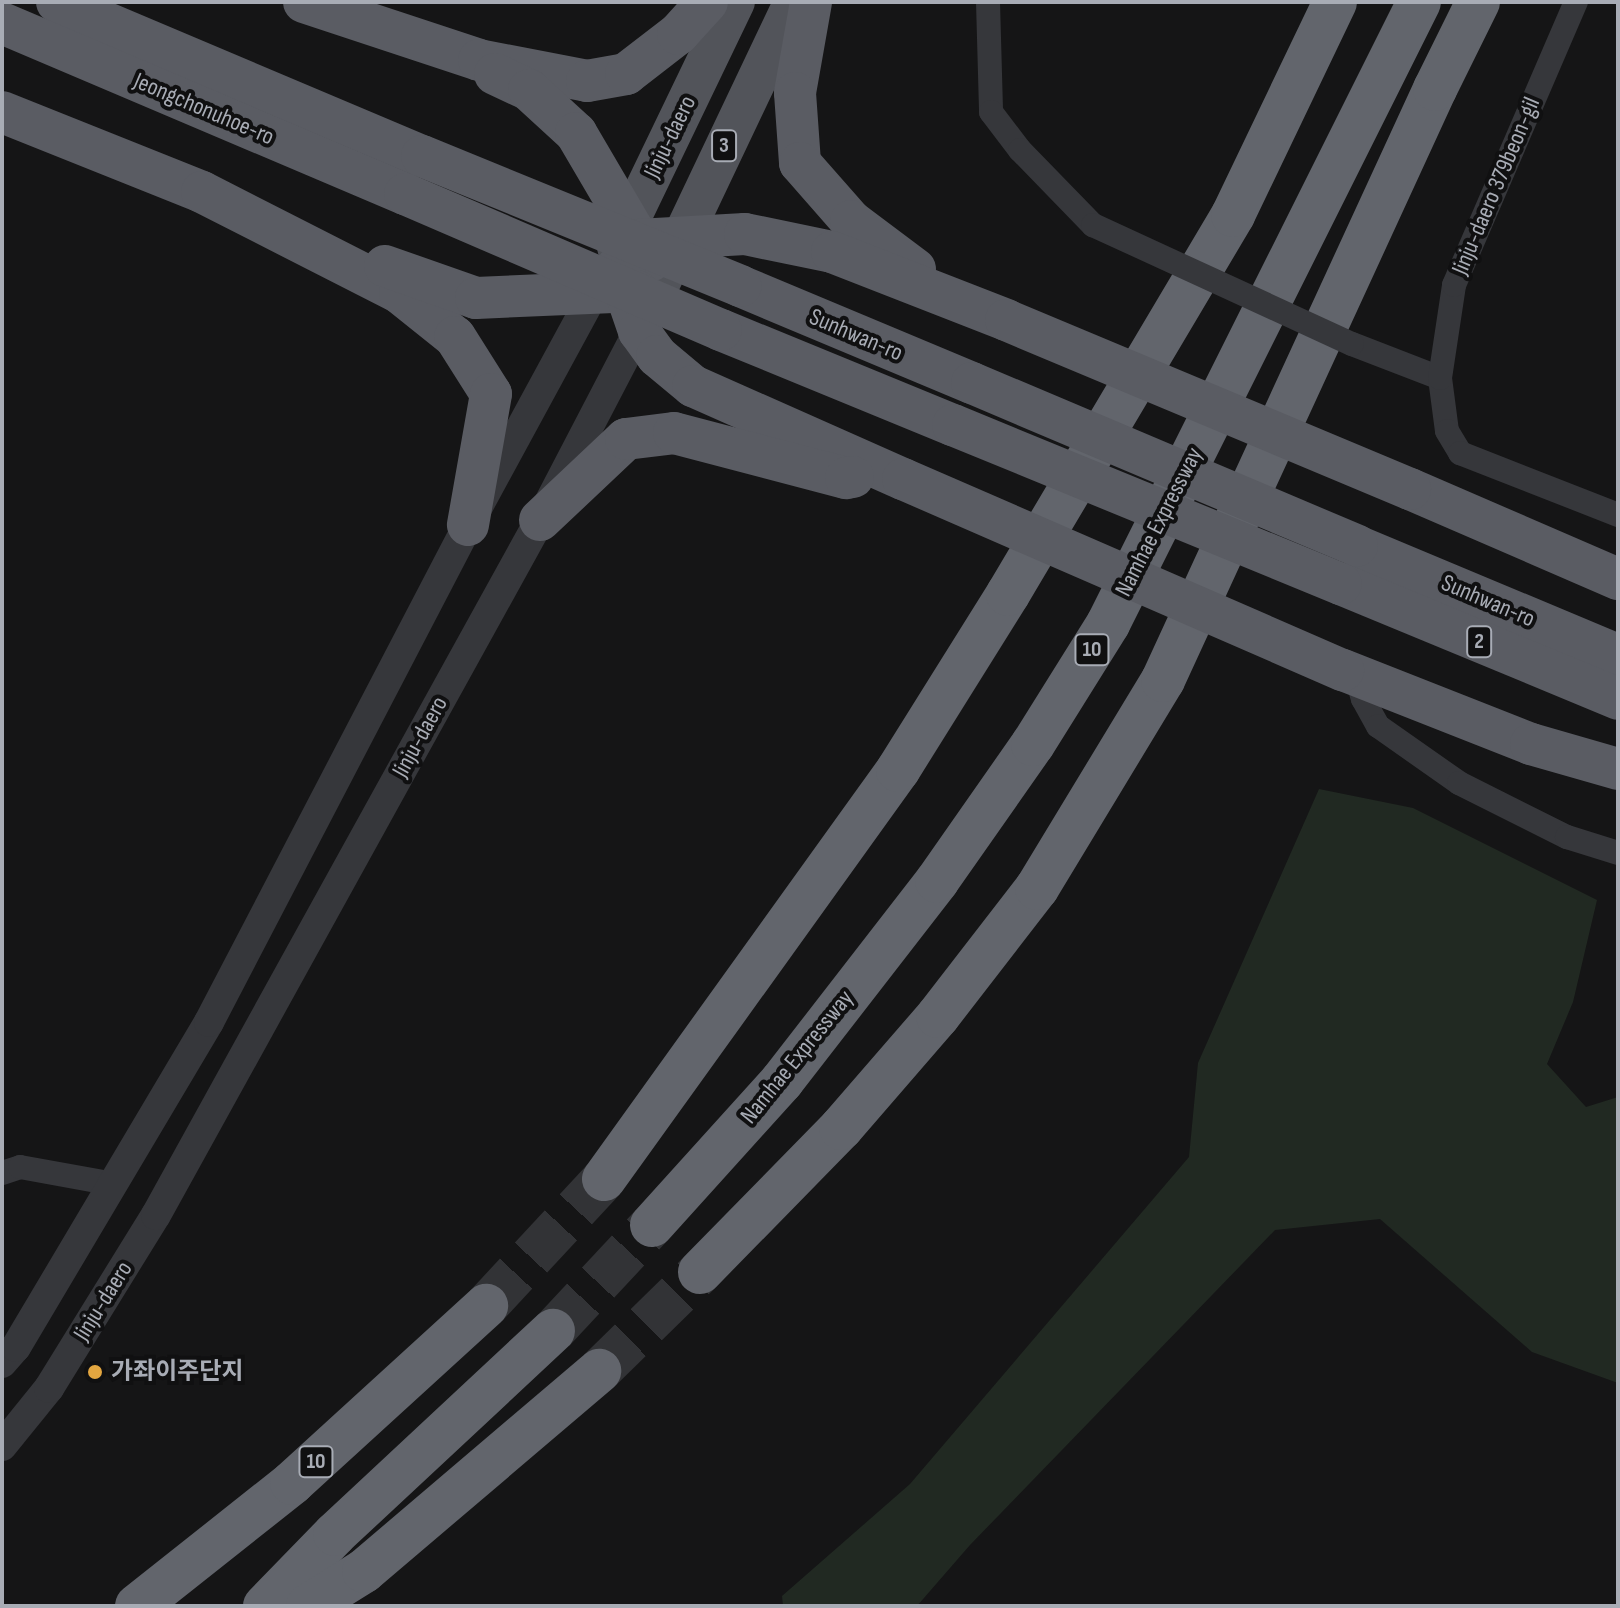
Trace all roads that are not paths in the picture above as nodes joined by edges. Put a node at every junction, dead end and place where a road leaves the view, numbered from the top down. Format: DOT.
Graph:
graph roads {
  1 [pos="57,2"];
  2 [pos="304,2"];
  3 [pos="707,2"];
  4 [pos="735,2"];
  5 [pos="794,2"];
  6 [pos="811,2"];
  7 [pos="988,2"];
  8 [pos="1335,2"];
  9 [pos="1419,2"];
  10 [pos="1478,2"];
  11 [pos="1488,2"];
  12 [pos="1576,2"];
  13 [pos="2,23"];
  14 [pos="423,41"];
  15 [pos="1435,89"];
  16 [pos="2,112"];
  17 [pos="202,192"];
  18 [pos="681,236"];
  19 [pos="630,264"];
  20 [pos="740,286"];
  21 [pos="991,315"];
  22 [pos="721,330"];
  23 [pos="639,331"];
  24 [pos="1440,378"];
  25 [pos="895,475"];
  26 [pos="1618,515"];
  27 [pos="540,520"];
  28 [pos="468,525"];
  29 [pos="1618,579"];
  30 [pos="1618,655"];
  31 [pos="1350,673"];
  32 [pos="1618,699"];
  33 [pos="1618,769"];
  34 [pos="1618,853"];
  35 [pos="2,1173"];
  36 [pos="604,1179"];
  37 [pos="114,1184"];
  38 [pos="652,1225"];
  39 [pos="700,1272"];
  40 [pos="486,1306"];
  41 [pos="553,1331"];
  42 [pos="2,1363"];
  43 [pos="599,1371"];
  44 [pos="2,1446"];
  45 [pos="137,1606"];
  46 [pos="265,1606"];
  47 [pos="308,1606"];
  1 -- 20 [label="highway, Jeongchonuhoe-ro, bridge"];
  2 -- 14 [label="highway"];
  3 -- 14 [label="highway"];
  4 -- 19 [label="main road, Jinju-daero / 3"];
  5 -- 18 [label="main road, 3"];
  6 -- 21 [label="highway"];
  7 -- 24 [label="street, bridge"];
  8 -- 36 [label="highway"];
  9 -- 38 [label="highway, Namhae Expressway / 10"];
  10 -- 15 [label="highway"];
  11 -- 15 [label="highway"];
  12 -- 24 [label="street, Jinju-daero 379beon-gil"];
  13 -- 22 [label="highway, Jeongchonuhoe-ro, bridge"];
  14 -- 19 [label="highway"];
  15 -- 39 [label="highway"];
  16 -- 17 [label="highway"];
  17 -- 19 [label="highway"];
  17 -- 28 [label="highway"];
  18 -- 19 [label="highway"];
  18 -- 21 [label="highway"];
  19 -- 23 [label="highway"];
  19 -- 28 [label="street, Jinju-daero"];
  20 -- 30 [label="highway, Sunhwan-ro, bridge"];
  21 -- 29 [label="highway, bridge"];
  22 -- 32 [label="highway, Sunhwan-ro / 2, bridge"];
  23 -- 25 [label="highway"];
  23 -- 27 [label="street, Jinju-daero"];
  24 -- 26 [label="street, Jinju-daero 379beon-gil"];
  25 -- 27 [label="highway"];
  25 -- 31 [label="highway, bridge"];
  27 -- 44 [label="street, Jinju-daero"];
  28 -- 37 [label="street, Jinju-daero"];
  31 -- 33 [label="highway"];
  31 -- 34 [label="street"];
  35 -- 37 [label="street"];
  37 -- 42 [label="street, Jinju-daero"];
  40 -- 45 [label="highway, 10"];
  41 -- 46 [label="highway"];
  43 -- 47 [label="highway"];
}
